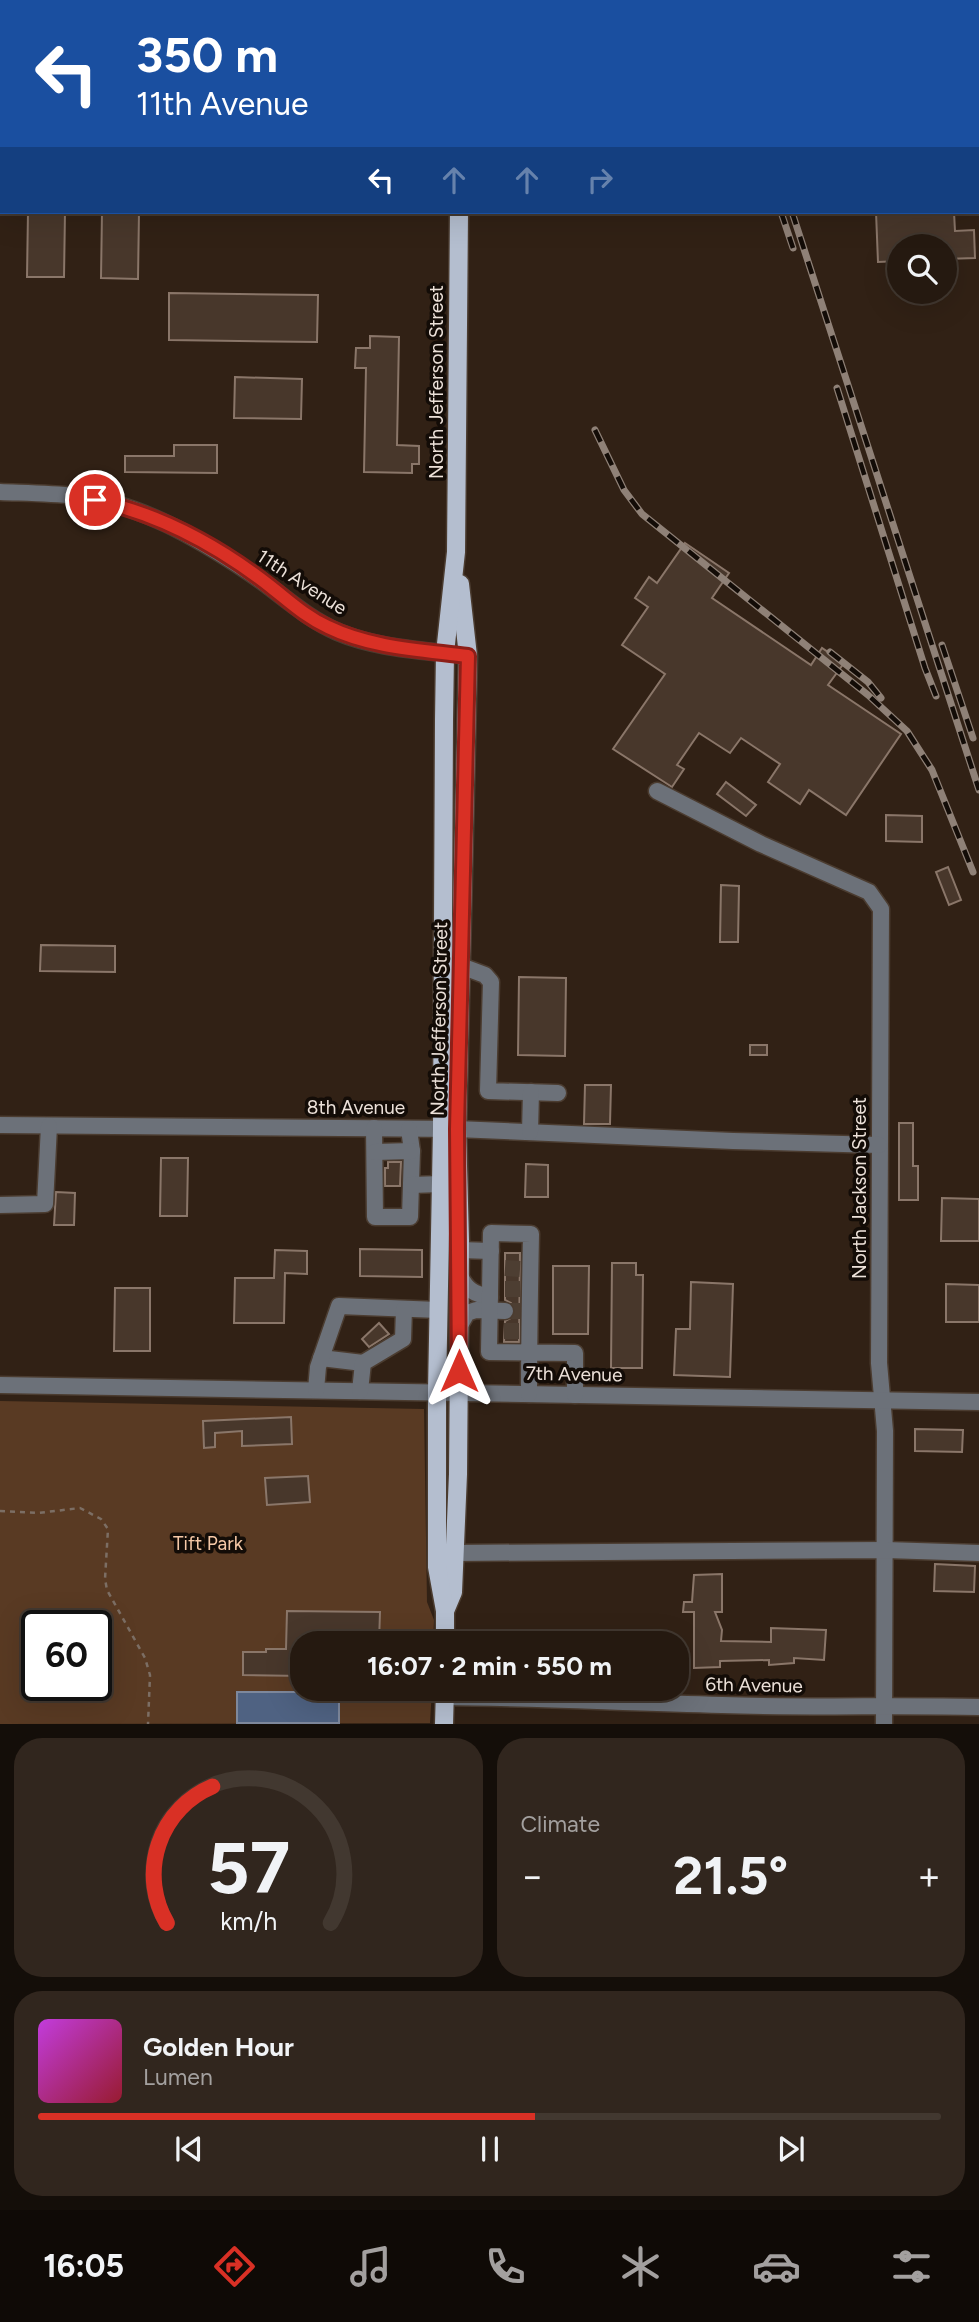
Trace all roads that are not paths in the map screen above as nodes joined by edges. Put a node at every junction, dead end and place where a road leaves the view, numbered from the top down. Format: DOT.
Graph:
graph roads {
  1 [pos="459,214"];
  2 [pos="0,492"];
  3 [pos="456,552"];
  4 [pos="445,653"];
  5 [pos="468,656"];
  6 [pos="657,791"];
  7 [pos="461,966"];
  8 [pos="531,1092"];
  9 [pos="558,1093"];
  10 [pos="0,1125"];
  11 [pos="49,1126"];
  12 [pos="374,1128"];
  13 [pos="409,1129"];
  14 [pos="450,1129"];
  15 [pos="530,1132"];
  16 [pos="879,1145"];
  17 [pos="412,1151"];
  18 [pos="374,1152"];
  19 [pos="441,1184"];
  20 [pos="411,1185"];
  21 [pos="0,1205"];
  22 [pos="460,1250"];
  23 [pos="491,1251"];
  24 [pos="511,1268"];
  25 [pos="460,1276"];
  26 [pos="509,1299"];
  27 [pos="404,1309"];
  28 [pos="438,1310"];
  29 [pos="459,1327"];
  30 [pos="511,1331"];
  31 [pos="529,1353"];
  32 [pos="321,1357"];
  33 [pos="363,1363"];
  34 [pos="0,1385"];
  35 [pos="316,1390"];
  36 [pos="360,1391"];
  37 [pos="437,1391"];
  38 [pos="459,1393"];
  39 [pos="529,1394"];
  40 [pos="575,1395"];
  41 [pos="884,1400"];
  42 [pos="979,1402"];
  43 [pos="886,1550"];
  44 [pos="455,1553"];
  45 [pos="979,1553"];
  46 [pos="445,1611"];
  47 [pos="445,1631"];
  48 [pos="444,1701"];
  49 [pos="615,1701"];
  50 [pos="884,1707"];
  51 [pos="979,1707"];
  52 [pos="444,1724"];
  53 [pos="884,1724"];
  1 -- 3 [label="main road, North Jefferson Street"];
  2 -- 4 [label="street, 11th Avenue"];
  3 -- 4 [label="main road, North Jefferson Street"];
  3 -- 5 [label="main road, North Jefferson Street"];
  4 -- 5 [label="street, 11th Avenue"];
  4 -- 14 [label="main road, North Jefferson Street"];
  5 -- 7 [label="main road, North Jefferson Street"];
  6 -- 16 [label="street, North Jackson Street"];
  7 -- 8 [label="street"];
  7 -- 14 [label="main road, North Jefferson Street"];
  8 -- 9 [label="street"];
  8 -- 15 [label="street"];
  10 -- 11 [label="street, 8th Avenue"];
  11 -- 12 [label="street, 8th Avenue"];
  11 -- 21 [label="street"];
  12 -- 13 [label="street, 8th Avenue"];
  12 -- 18 [label="street"];
  13 -- 14 [label="street, 8th Avenue"];
  13 -- 17 [label="street"];
  14 -- 15 [label="street, 8th Avenue"];
  14 -- 19 [label="main road, North Jefferson Street"];
  14 -- 22 [label="main road, North Jefferson Street"];
  15 -- 16 [label="street, 8th Avenue"];
  16 -- 41 [label="street, North Jackson Street"];
  17 -- 18 [label="street"];
  17 -- 20 [label="street"];
  18 -- 20 [label="street"];
  19 -- 20 [label="street"];
  19 -- 28 [label="main road, North Jefferson Street"];
  22 -- 23 [label="street"];
  22 -- 25 [label="main road, North Jefferson Street"];
  23 -- 24 [label="street"];
  23 -- 24 [label="street"];
  24 -- 26 [label="street"];
  24 -- 26 [label="street"];
  25 -- 26 [label="street"];
  25 -- 29 [label="main road, North Jefferson Street"];
  26 -- 29 [label="street"];
  26 -- 30 [label="street"];
  26 -- 30 [label="street"];
  27 -- 28 [label="street"];
  27 -- 32 [label="street"];
  27 -- 33 [label="street"];
  28 -- 37 [label="main road, North Jefferson Street"];
  29 -- 38 [label="main road, North Jefferson Street"];
  30 -- 31 [label="street"];
  30 -- 31 [label="street"];
  31 -- 39 [label="street"];
  31 -- 40 [label="street"];
  32 -- 33 [label="street"];
  32 -- 35 [label="street"];
  33 -- 36 [label="street"];
  34 -- 35 [label="street, 7th Avenue"];
  35 -- 36 [label="street, 7th Avenue"];
  36 -- 37 [label="street, 7th Avenue"];
  37 -- 38 [label="street, 7th Avenue"];
  37 -- 46 [label="main road, North Jefferson Street"];
  38 -- 39 [label="street, 7th Avenue"];
  38 -- 44 [label="main road, North Jefferson Street"];
  39 -- 40 [label="street, 7th Avenue"];
  40 -- 41 [label="street, 7th Avenue"];
  41 -- 42 [label="street, 7th Avenue"];
  41 -- 43 [label="street, North Jackson Street"];
  43 -- 44 [label="street"];
  43 -- 45 [label="street"];
  43 -- 50 [label="street, North Jackson Street"];
  44 -- 46 [label="main road, North Jefferson Street"];
  46 -- 47 [label="main road, North Jefferson Street"];
  48 -- 52 [label="main road"];
  49 -- 50 [label="street, 6th Avenue"];
  50 -- 51 [label="street, 6th Avenue"];
  50 -- 53 [label="street, North Jackson Street"];
}
